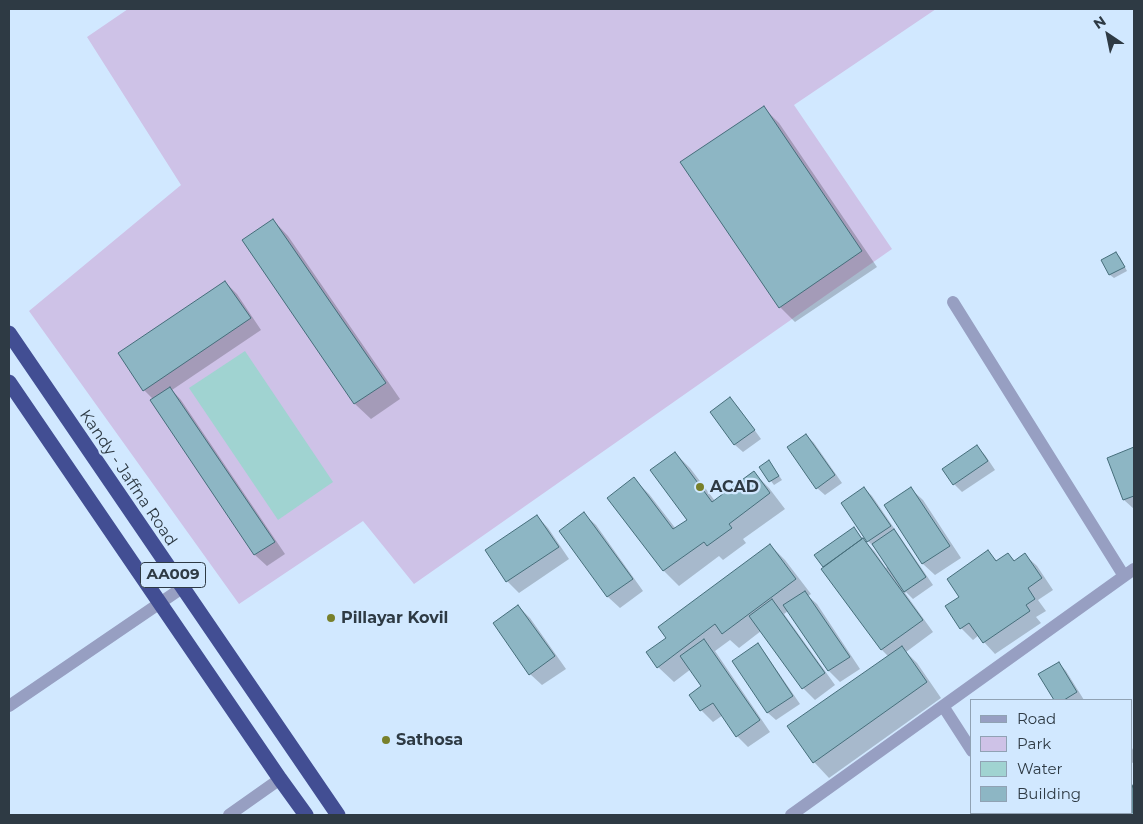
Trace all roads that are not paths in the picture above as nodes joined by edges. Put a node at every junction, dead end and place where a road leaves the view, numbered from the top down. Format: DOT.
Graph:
graph roads {
  1 [pos="953,302"];
  2 [pos="9,333"];
  3 [pos="9,382"];
  4 [pos="1129,573"];
  5 [pos="182,588"];
  6 [pos="159,603"];
  7 [pos="9,706"];
  8 [pos="943,706"];
  9 [pos="970,748"];
  10 [pos="280,780"];
  11 [pos="229,815"];
  12 [pos="306,815"];
  13 [pos="338,815"];
  14 [pos="792,815"];
  1 -- 4 [label="street"];
  2 -- 5 [label="highway, Kandy - Jaffna Road / AA009"];
  3 -- 6 [label="highway, AA009"];
  4 -- 8 [label="street"];
  5 -- 6 [label="street"];
  5 -- 13 [label="highway, Kandy - Jaffna Road / AA009"];
  6 -- 7 [label="street"];
  6 -- 10 [label="highway, AA009"];
  8 -- 9 [label="street"];
  8 -- 14 [label="street"];
  10 -- 11 [label="street"];
  10 -- 12 [label="highway, AA009"];
}
